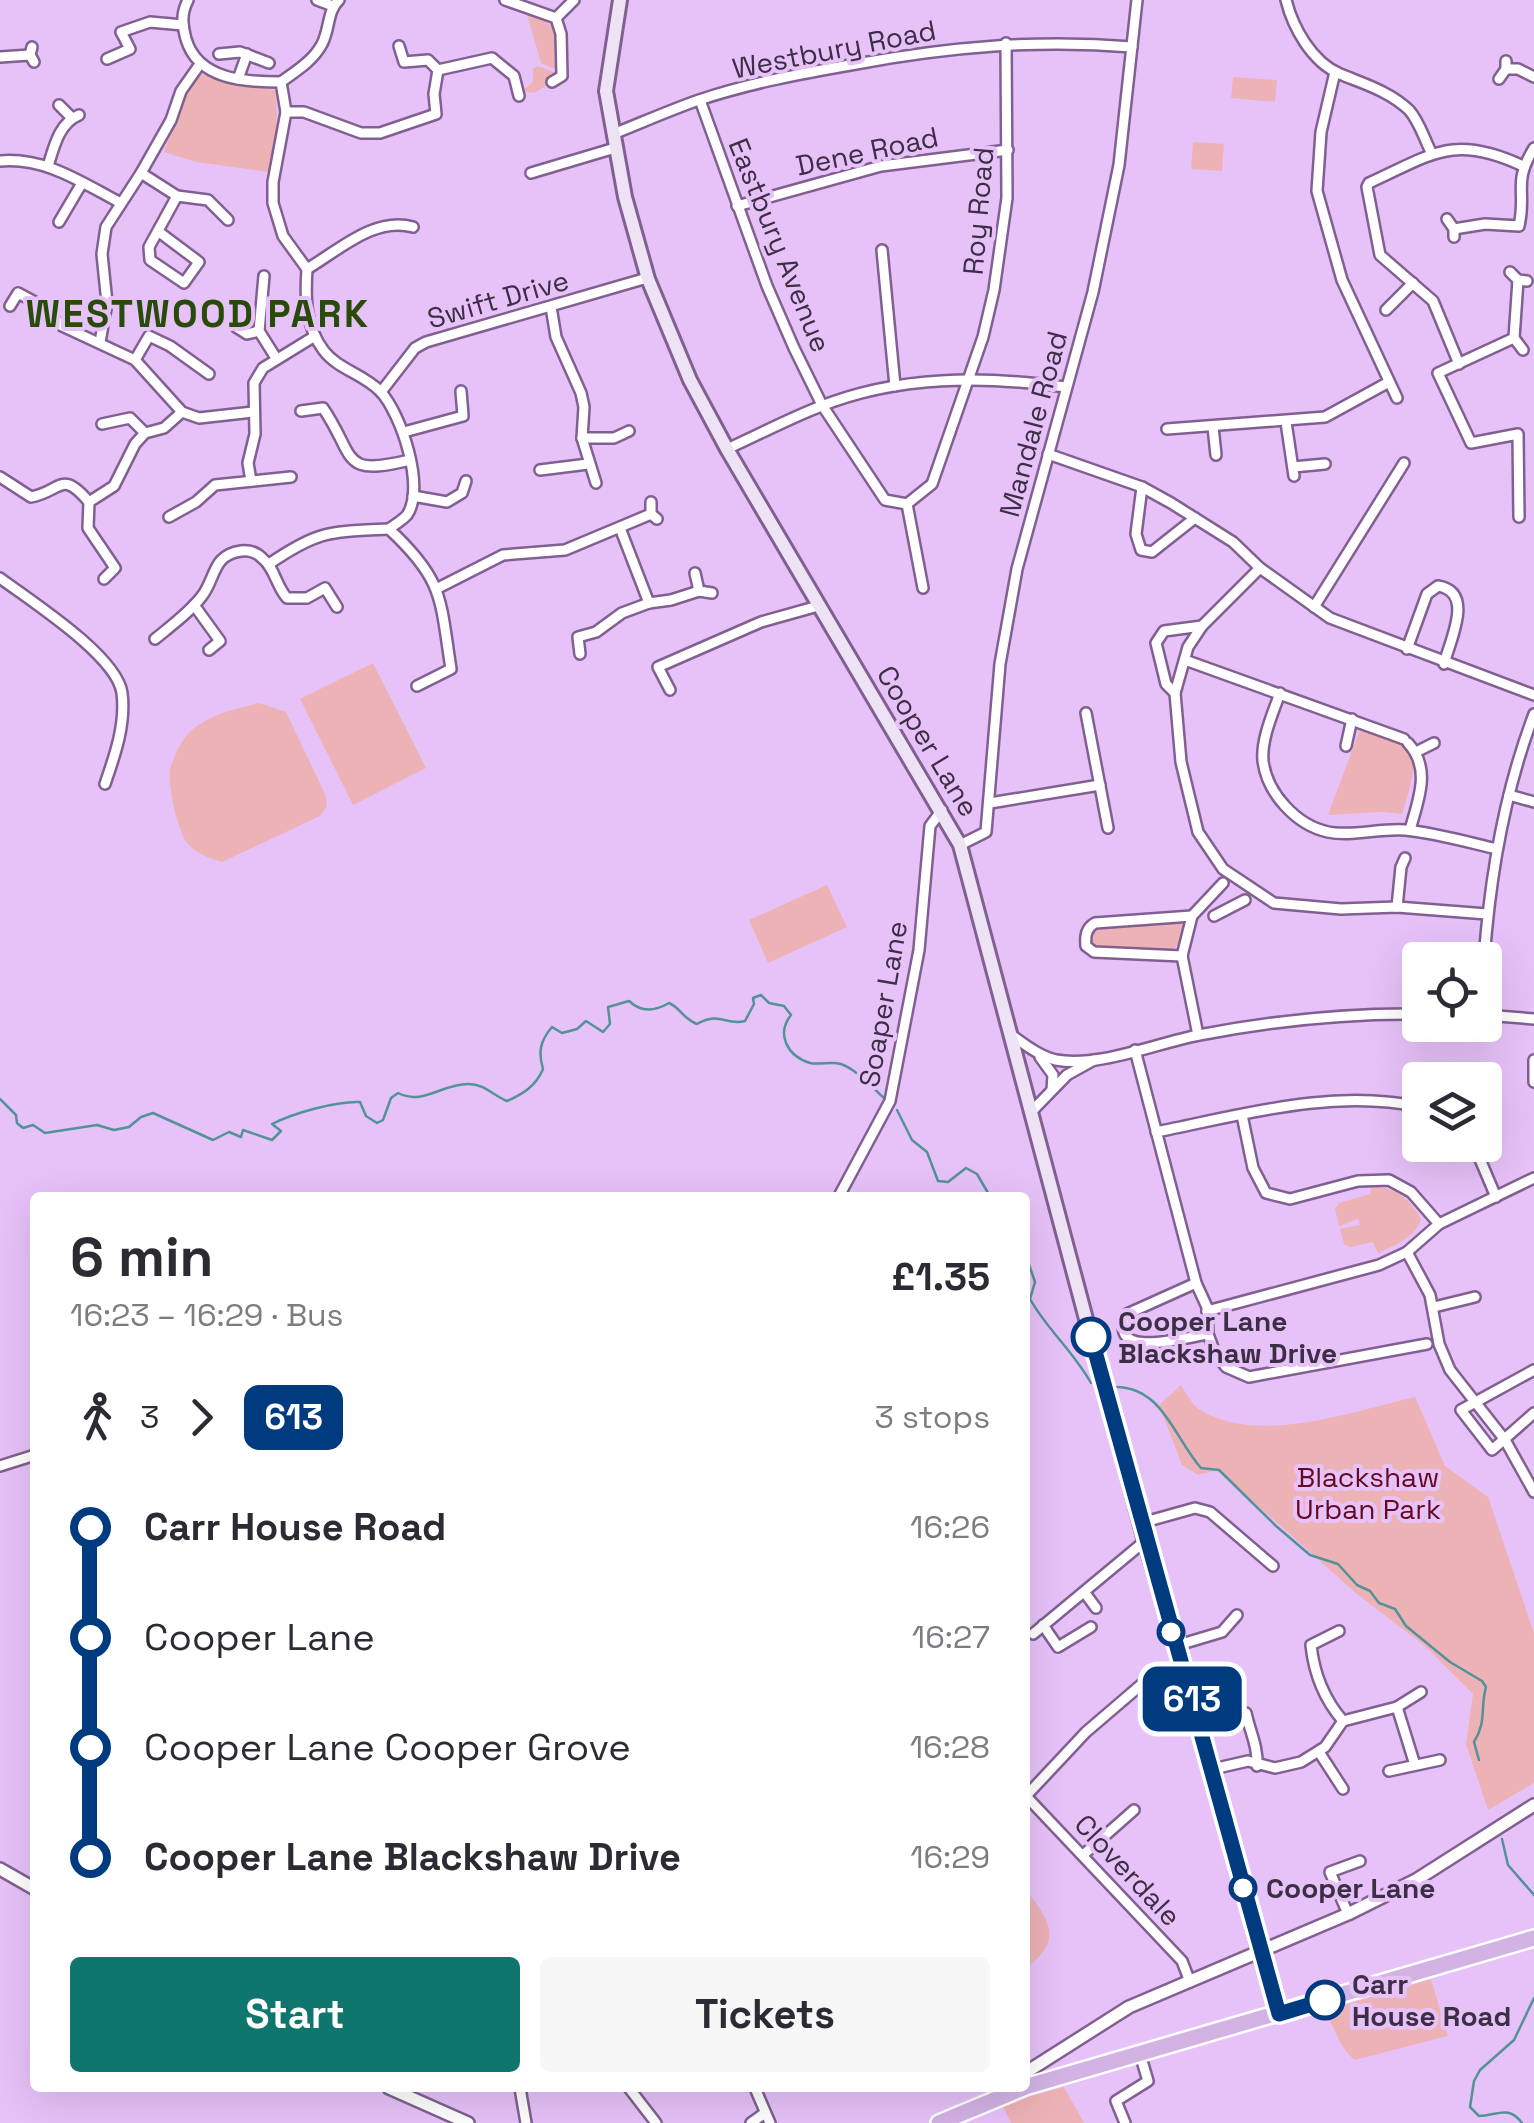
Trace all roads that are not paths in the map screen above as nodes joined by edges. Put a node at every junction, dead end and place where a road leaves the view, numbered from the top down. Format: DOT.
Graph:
graph roads {
  1 [pos="188,0"];
  2 [pos="317,0"];
  3 [pos="506,0"];
  4 [pos="574,0"];
  5 [pos="620,0"];
  6 [pos="1138,0"];
  7 [pos="1286,0"];
  8 [pos="336,3"];
  9 [pos="556,18"];
  10 [pos="183,25"];
  11 [pos="110,27"];
  12 [pos="121,32"];
  13 [pos="1006,43"];
  14 [pos="399,46"];
  15 [pos="1132,48"];
  16 [pos="219,54"];
  17 [pos="246,54"];
  18 [pos="32,55"];
  19 [pos="0,57"];
  20 [pos="107,58"];
  21 [pos="200,64"];
  22 [pos="270,64"];
  23 [pos="438,70"];
  24 [pos="1335,72"];
  25 [pos="1534,77"];
  26 [pos="238,79"];
  27 [pos="562,79"];
  28 [pos="1499,79"];
  29 [pos="281,82"];
  30 [pos="519,96"];
  31 [pos="700,100"];
  32 [pos="59,105"];
  33 [pos="286,112"];
  34 [pos="613,142"];
  35 [pos="1534,148"];
  36 [pos="1008,150"];
  37 [pos="1431,152"];
  38 [pos="0,161"];
  39 [pos="48,166"];
  40 [pos="1522,166"];
  41 [pos="142,173"];
  42 [pos="532,173"];
  43 [pos="82,182"];
  44 [pos="177,196"];
  45 [pos="119,202"];
  46 [pos="737,206"];
  47 [pos="228,220"];
  48 [pos="1448,220"];
  49 [pos="59,222"];
  50 [pos="413,227"];
  51 [pos="159,232"];
  52 [pos="882,250"];
  53 [pos="307,269"];
  54 [pos="264,276"];
  55 [pos="648,278"];
  56 [pos="1518,278"];
  57 [pos="1412,283"];
  58 [pos="10,306"];
  59 [pos="551,307"];
  60 [pos="1386,310"];
  61 [pos="236,327"];
  62 [pos="259,331"];
  63 [pos="315,336"];
  64 [pos="1514,338"];
  65 [pos="100,342"];
  66 [pos="1523,350"];
  67 [pos="276,358"];
  68 [pos="135,360"];
  69 [pos="1459,364"];
  70 [pos="209,374"];
  71 [pos="967,378"];
  72 [pos="1389,382"];
  73 [pos="895,386"];
  74 [pos="1066,387"];
  75 [pos="461,391"];
  76 [pos="381,392"];
  77 [pos="1397,398"];
  78 [pos="822,405"];
  79 [pos="301,411"];
  80 [pos="182,412"];
  81 [pos="253,412"];
  82 [pos="1286,422"];
  83 [pos="102,424"];
  84 [pos="1214,426"];
  85 [pos="1167,429"];
  86 [pos="404,432"];
  87 [pos="629,432"];
  88 [pos="146,433"];
  89 [pos="582,438"];
  90 [pos="727,449"];
  91 [pos="1048,454"];
  92 [pos="1216,455"];
  93 [pos="410,460"];
  94 [pos="1404,463"];
  95 [pos="588,464"];
  96 [pos="1325,464"];
  97 [pos="540,470"];
  98 [pos="0,477"];
  99 [pos="292,477"];
  100 [pos="250,481"];
  101 [pos="466,481"];
  102 [pos="596,482"];
  103 [pos="1142,487"];
  104 [pos="414,496"];
  105 [pos="88,502"];
  106 [pos="651,502"];
  107 [pos="907,504"];
  108 [pos="169,517"];
  109 [pos="1519,517"];
  110 [pos="1195,518"];
  111 [pos="620,528"];
  112 [pos="389,530"];
  113 [pos="268,564"];
  114 [pos="1260,568"];
  115 [pos="695,573"];
  116 [pos="0,578"];
  117 [pos="104,579"];
  118 [pos="438,588"];
  119 [pos="924,588"];
  120 [pos="699,590"];
  121 [pos="712,593"];
  122 [pos="649,603"];
  123 [pos="194,605"];
  124 [pos="818,606"];
  125 [pos="337,607"];
  126 [pos="1314,607"];
  127 [pos="1202,626"];
  128 [pos="156,639"];
  129 [pos="1406,649"];
  130 [pos="208,650"];
  131 [pos="580,654"];
  132 [pos="1184,660"];
  133 [pos="1444,664"];
  134 [pos="417,686"];
  135 [pos="670,690"];
  136 [pos="1175,693"];
  137 [pos="1280,693"];
  138 [pos="1534,696"];
  139 [pos="1086,713"];
  140 [pos="1534,714"];
  141 [pos="1352,719"];
  142 [pos="1434,743"];
  143 [pos="1346,746"];
  144 [pos="1416,752"];
  145 [pos="106,784"];
  146 [pos="1100,785"];
  147 [pos="1510,795"];
  148 [pos="1534,802"];
  149 [pos="990,803"];
  150 [pos="942,810"];
  151 [pos="1108,828"];
  152 [pos="1410,830"];
  153 [pos="960,845"];
  154 [pos="1497,848"];
  155 [pos="1405,858"];
  156 [pos="1245,900"];
  157 [pos="1229,908"];
  158 [pos="1397,908"];
  159 [pos="1487,914"];
  160 [pos="1192,916"];
  161 [pos="1214,916"];
  162 [pos="1485,942"];
  163 [pos="1182,956"];
  164 [pos="1402,1015"];
  165 [pos="1502,1016"];
  166 [pos="1534,1019"];
  167 [pos="1010,1034"];
  168 [pos="1198,1035"];
  169 [pos="1135,1050"];
  170 [pos="1034,1051"];
  171 [pos="1096,1058"];
  172 [pos="1534,1060"];
  173 [pos="1534,1082"];
  174 [pos="1052,1090"];
  175 [pos="1402,1103"];
  176 [pos="1031,1112"];
  177 [pos="1242,1115"];
  178 [pos="1156,1132"];
  179 [pos="1481,1162"];
  180 [pos="1534,1178"];
  181 [pos="841,1192"];
  182 [pos="1496,1197"];
  183 [pos="1439,1224"];
  184 [pos="1407,1252"];
  185 [pos="1196,1283"];
  186 [pos="1475,1297"];
  187 [pos="1434,1306"];
  188 [pos="1207,1311"];
  189 [pos="1208,1334"];
  190 [pos="1426,1344"];
  191 [pos="1534,1370"];
  192 [pos="1474,1400"];
  193 [pos="1534,1413"];
  194 [pos="1505,1440"];
  195 [pos="30,1457"];
  196 [pos="0,1466"];
  197 [pos="1534,1492"];
  198 [pos="1141,1522"];
  199 [pos="1145,1541"];
  200 [pos="1273,1566"];
  201 [pos="1085,1592"];
  202 [pos="1096,1608"];
  203 [pos="1236,1615"];
  204 [pos="1044,1625"];
  205 [pos="1091,1627"];
  206 [pos="1340,1631"];
  207 [pos="1033,1634"];
  208 [pos="1175,1646"];
  209 [pos="1183,1670"];
  210 [pos="1421,1692"];
  211 [pos="1396,1707"];
  212 [pos="1246,1713"];
  213 [pos="1343,1721"];
  214 [pos="1319,1752"];
  215 [pos="1440,1760"];
  216 [pos="1416,1765"];
  217 [pos="1258,1766"];
  218 [pos="1213,1769"];
  219 [pos="1389,1771"];
  220 [pos="1342,1789"];
  221 [pos="1030,1791"];
  222 [pos="1030,1799"];
  223 [pos="1534,1806"];
  224 [pos="1134,1810"];
  225 [pos="1083,1855"];
  226 [pos="1360,1861"];
  227 [pos="0,1869"];
  228 [pos="30,1886"];
  229 [pos="1348,1914"];
  230 [pos="1534,1938"];
  231 [pos="1260,1954"];
  232 [pos="1190,1982"];
  233 [pos="1279,2014"];
  234 [pos="1140,2054"];
  235 [pos="1030,2070"];
  236 [pos="1030,2085"];
  237 [pos="411,2092"];
  238 [pos="521,2092"];
  239 [pos="631,2092"];
  240 [pos="756,2092"];
  241 [pos="1009,2092"];
  242 [pos="768,2118"];
  243 [pos="468,2123"];
  244 [pos="526,2123"];
  245 [pos="656,2123"];
  246 [pos="751,2123"];
  247 [pos="939,2123"];
  248 [pos="1125,2123"];
  1 -- 10 [label="street"];
  2 -- 8 [label="street"];
  3 -- 9 [label="street"];
  4 -- 9 [label="street"];
  5 -- 34 [label="main road, Cooper Lane"];
  6 -- 15 [label="street, Mandale Road"];
  7 -- 24 [label="street"];
  8 -- 29 [label="street"];
  9 -- 27 [label="street"];
  10 -- 12 [label="street"];
  10 -- 21 [label="street"];
  11 -- 12 [label="street"];
  12 -- 20 [label="street"];
  13 -- 15 [label="street, Westbury Road"];
  13 -- 31 [label="street, Westbury Road"];
  13 -- 36 [label="street, Roy Road"];
  14 -- 23 [label="street"];
  15 -- 74 [label="street, Mandale Road"];
  16 -- 17 [label="street"];
  17 -- 22 [label="street"];
  17 -- 26 [label="street"];
  18 -- 19 [label="street"];
  21 -- 26 [label="street"];
  21 -- 41 [label="street"];
  23 -- 30 [label="street"];
  23 -- 33 [label="street"];
  24 -- 37 [label="street"];
  24 -- 72 [label="street"];
  25 -- 28 [label="street"];
  26 -- 29 [label="street"];
  29 -- 33 [label="street"];
  31 -- 34 [label="street, Westbury Road"];
  31 -- 46 [label="street, Eastbury Avenue"];
  32 -- 39 [label="street"];
  33 -- 53 [label="street"];
  34 -- 42 [label="street, Westbury Road"];
  34 -- 55 [label="main road, Cooper Lane"];
  35 -- 40 [label="street"];
  36 -- 46 [label="street, Dene Road"];
  36 -- 71 [label="street, Roy Road"];
  37 -- 40 [label="street"];
  37 -- 57 [label="street"];
  38 -- 39 [label="street"];
  39 -- 43 [label="street"];
  40 -- 48 [label="street"];
  41 -- 44 [label="street"];
  41 -- 45 [label="street"];
  43 -- 45 [label="street"];
  43 -- 49 [label="street"];
  44 -- 47 [label="street"];
  44 -- 51 [label="street"];
  45 -- 65 [label="street"];
  46 -- 78 [label="street, Eastbury Avenue"];
  50 -- 53 [label="street"];
  51 -- 51 [label="street"];
  52 -- 73 [label="street"];
  53 -- 63 [label="street"];
  54 -- 62 [label="street"];
  55 -- 59 [label="street, Swift Drive"];
  55 -- 90 [label="main road, Cooper Lane"];
  56 -- 64 [label="street"];
  57 -- 60 [label="street"];
  57 -- 69 [label="street"];
  58 -- 65 [label="street"];
  59 -- 76 [label="street, Swift Drive"];
  59 -- 89 [label="street"];
  61 -- 62 [label="street"];
  62 -- 67 [label="street"];
  63 -- 67 [label="street"];
  63 -- 76 [label="street"];
  64 -- 66 [label="street"];
  64 -- 69 [label="street"];
  65 -- 68 [label="street"];
  67 -- 81 [label="street"];
  68 -- 70 [label="street"];
  68 -- 80 [label="street"];
  69 -- 109 [label="street"];
  71 -- 73 [label="street"];
  71 -- 74 [label="street"];
  71 -- 107 [label="street, Roy Road"];
  72 -- 77 [label="street"];
  72 -- 82 [label="street"];
  73 -- 78 [label="street"];
  74 -- 91 [label="street, Mandale Road"];
  75 -- 86 [label="street"];
  76 -- 86 [label="street"];
  78 -- 90 [label="street"];
  78 -- 107 [label="street, Eastbury Avenue"];
  79 -- 93 [label="street"];
  80 -- 81 [label="street"];
  80 -- 88 [label="street"];
  81 -- 100 [label="street"];
  82 -- 84 [label="street"];
  82 -- 96 [label="street"];
  83 -- 88 [label="street"];
  84 -- 85 [label="street"];
  84 -- 92 [label="street"];
  86 -- 93 [label="street"];
  87 -- 89 [label="street"];
  88 -- 105 [label="street"];
  89 -- 95 [label="street"];
  90 -- 124 [label="main road, Cooper Lane"];
  91 -- 103 [label="street"];
  91 -- 149 [label="street, Mandale Road"];
  93 -- 104 [label="street"];
  94 -- 126 [label="street"];
  95 -- 97 [label="street"];
  95 -- 102 [label="street"];
  98 -- 105 [label="street"];
  99 -- 100 [label="street"];
  100 -- 108 [label="street"];
  101 -- 104 [label="street"];
  103 -- 110 [label="street"];
  103 -- 110 [label="street"];
  104 -- 112 [label="street"];
  105 -- 117 [label="street"];
  106 -- 111 [label="street"];
  107 -- 119 [label="street"];
  110 -- 114 [label="street"];
  111 -- 118 [label="street"];
  111 -- 122 [label="street"];
  112 -- 113 [label="street"];
  112 -- 118 [label="street"];
  113 -- 123 [label="street"];
  113 -- 125 [label="street"];
  114 -- 126 [label="street"];
  114 -- 127 [label="street"];
  115 -- 120 [label="street"];
  116 -- 145 [label="street"];
  118 -- 134 [label="street"];
  120 -- 121 [label="street"];
  120 -- 122 [label="street"];
  122 -- 131 [label="street"];
  123 -- 128 [label="street"];
  123 -- 130 [label="street"];
  124 -- 135 [label="street"];
  124 -- 150 [label="main road, Cooper Lane"];
  126 -- 129 [label="street"];
  127 -- 132 [label="street"];
  127 -- 136 [label="street"];
  129 -- 133 [label="street"];
  129 -- 133 [label="street"];
  132 -- 136 [label="street"];
  132 -- 137 [label="street"];
  133 -- 138 [label="street"];
  136 -- 158 [label="street"];
  137 -- 141 [label="street"];
  137 -- 152 [label="street"];
  139 -- 146 [label="street"];
  140 -- 147 [label="street"];
  141 -- 143 [label="street"];
  141 -- 144 [label="street"];
  142 -- 144 [label="street"];
  144 -- 152 [label="street"];
  146 -- 149 [label="street"];
  146 -- 151 [label="street"];
  147 -- 148 [label="street"];
  147 -- 154 [label="street"];
  149 -- 153 [label="street, Mandale Road"];
  150 -- 153 [label="main road, Cooper Lane"];
  150 -- 181 [label="street, Soaper Lane"];
  152 -- 154 [label="street"];
  153 -- 167 [label="main road, Cooper Lane"];
  154 -- 159 [label="street"];
  155 -- 158 [label="street"];
  156 -- 157 [label="street"];
  157 -- 160 [label="street"];
  157 -- 161 [label="street"];
  158 -- 159 [label="street"];
  159 -- 162 [label="street"];
  160 -- 163 [label="street"];
  160 -- 163 [label="street"];
  163 -- 168 [label="street"];
  164 -- 168 [label="street"];
  165 -- 166 [label="street"];
  167 -- 170 [label="street"];
  167 -- 176 [label="main road, Cooper Lane"];
  168 -- 169 [label="street"];
  169 -- 171 [label="street"];
  169 -- 178 [label="street"];
  170 -- 171 [label="street"];
  170 -- 174 [label="street"];
  171 -- 174 [label="street"];
  172 -- 173 [label="street"];
  174 -- 176 [label="street"];
  175 -- 177 [label="street"];
  176 -- 198 [label="main road, Cooper Lane"];
  177 -- 178 [label="street"];
  177 -- 183 [label="street"];
  178 -- 185 [label="street"];
  179 -- 182 [label="street"];
  180 -- 182 [label="street"];
  182 -- 183 [label="street"];
  183 -- 184 [label="street"];
  184 -- 187 [label="street"];
  184 -- 188 [label="street"];
  185 -- 188 [label="street"];
  185 -- 189 [label="street"];
  186 -- 187 [label="street"];
  187 -- 192 [label="street"];
  188 -- 189 [label="street"];
  189 -- 190 [label="street"];
  191 -- 192 [label="street"];
  192 -- 194 [label="street"];
  192 -- 194 [label="street"];
  193 -- 194 [label="street"];
  194 -- 197 [label="street"];
  195 -- 196 [label="street"];
  198 -- 199 [label="main road, Cooper Lane"];
  198 -- 200 [label="street"];
  199 -- 201 [label="street"];
  199 -- 208 [label="main road, Cooper Lane"];
  201 -- 202 [label="street"];
  201 -- 204 [label="street"];
  203 -- 208 [label="street"];
  204 -- 205 [label="street"];
  204 -- 207 [label="street"];
  206 -- 213 [label="street"];
  208 -- 209 [label="main road, Cooper Lane"];
  209 -- 218 [label="main road, Cooper Lane"];
  209 -- 221 [label="street"];
  210 -- 211 [label="street"];
  211 -- 213 [label="street"];
  211 -- 216 [label="street"];
  212 -- 217 [label="street"];
  213 -- 214 [label="street"];
  214 -- 217 [label="street"];
  214 -- 220 [label="street"];
  215 -- 216 [label="street"];
  216 -- 219 [label="street"];
  217 -- 218 [label="street"];
  218 -- 231 [label="main road, Cooper Lane"];
  222 -- 225 [label="street, Cloverdale"];
  223 -- 229 [label="street"];
  224 -- 225 [label="street"];
  225 -- 232 [label="street, Cloverdale"];
  226 -- 229 [label="street"];
  227 -- 228 [label="street"];
  229 -- 231 [label="street"];
  230 -- 233 [label="highway"];
  231 -- 232 [label="street"];
  231 -- 233 [label="main road, Cooper Lane"];
  232 -- 235 [label="street"];
  233 -- 234 [label="highway"];
  234 -- 236 [label="highway"];
  234 -- 248 [label="street"];
  237 -- 243 [label="street"];
  238 -- 244 [label="street"];
  239 -- 245 [label="street"];
  240 -- 242 [label="street"];
  241 -- 247 [label="highway"];
  242 -- 246 [label="street"];
}
